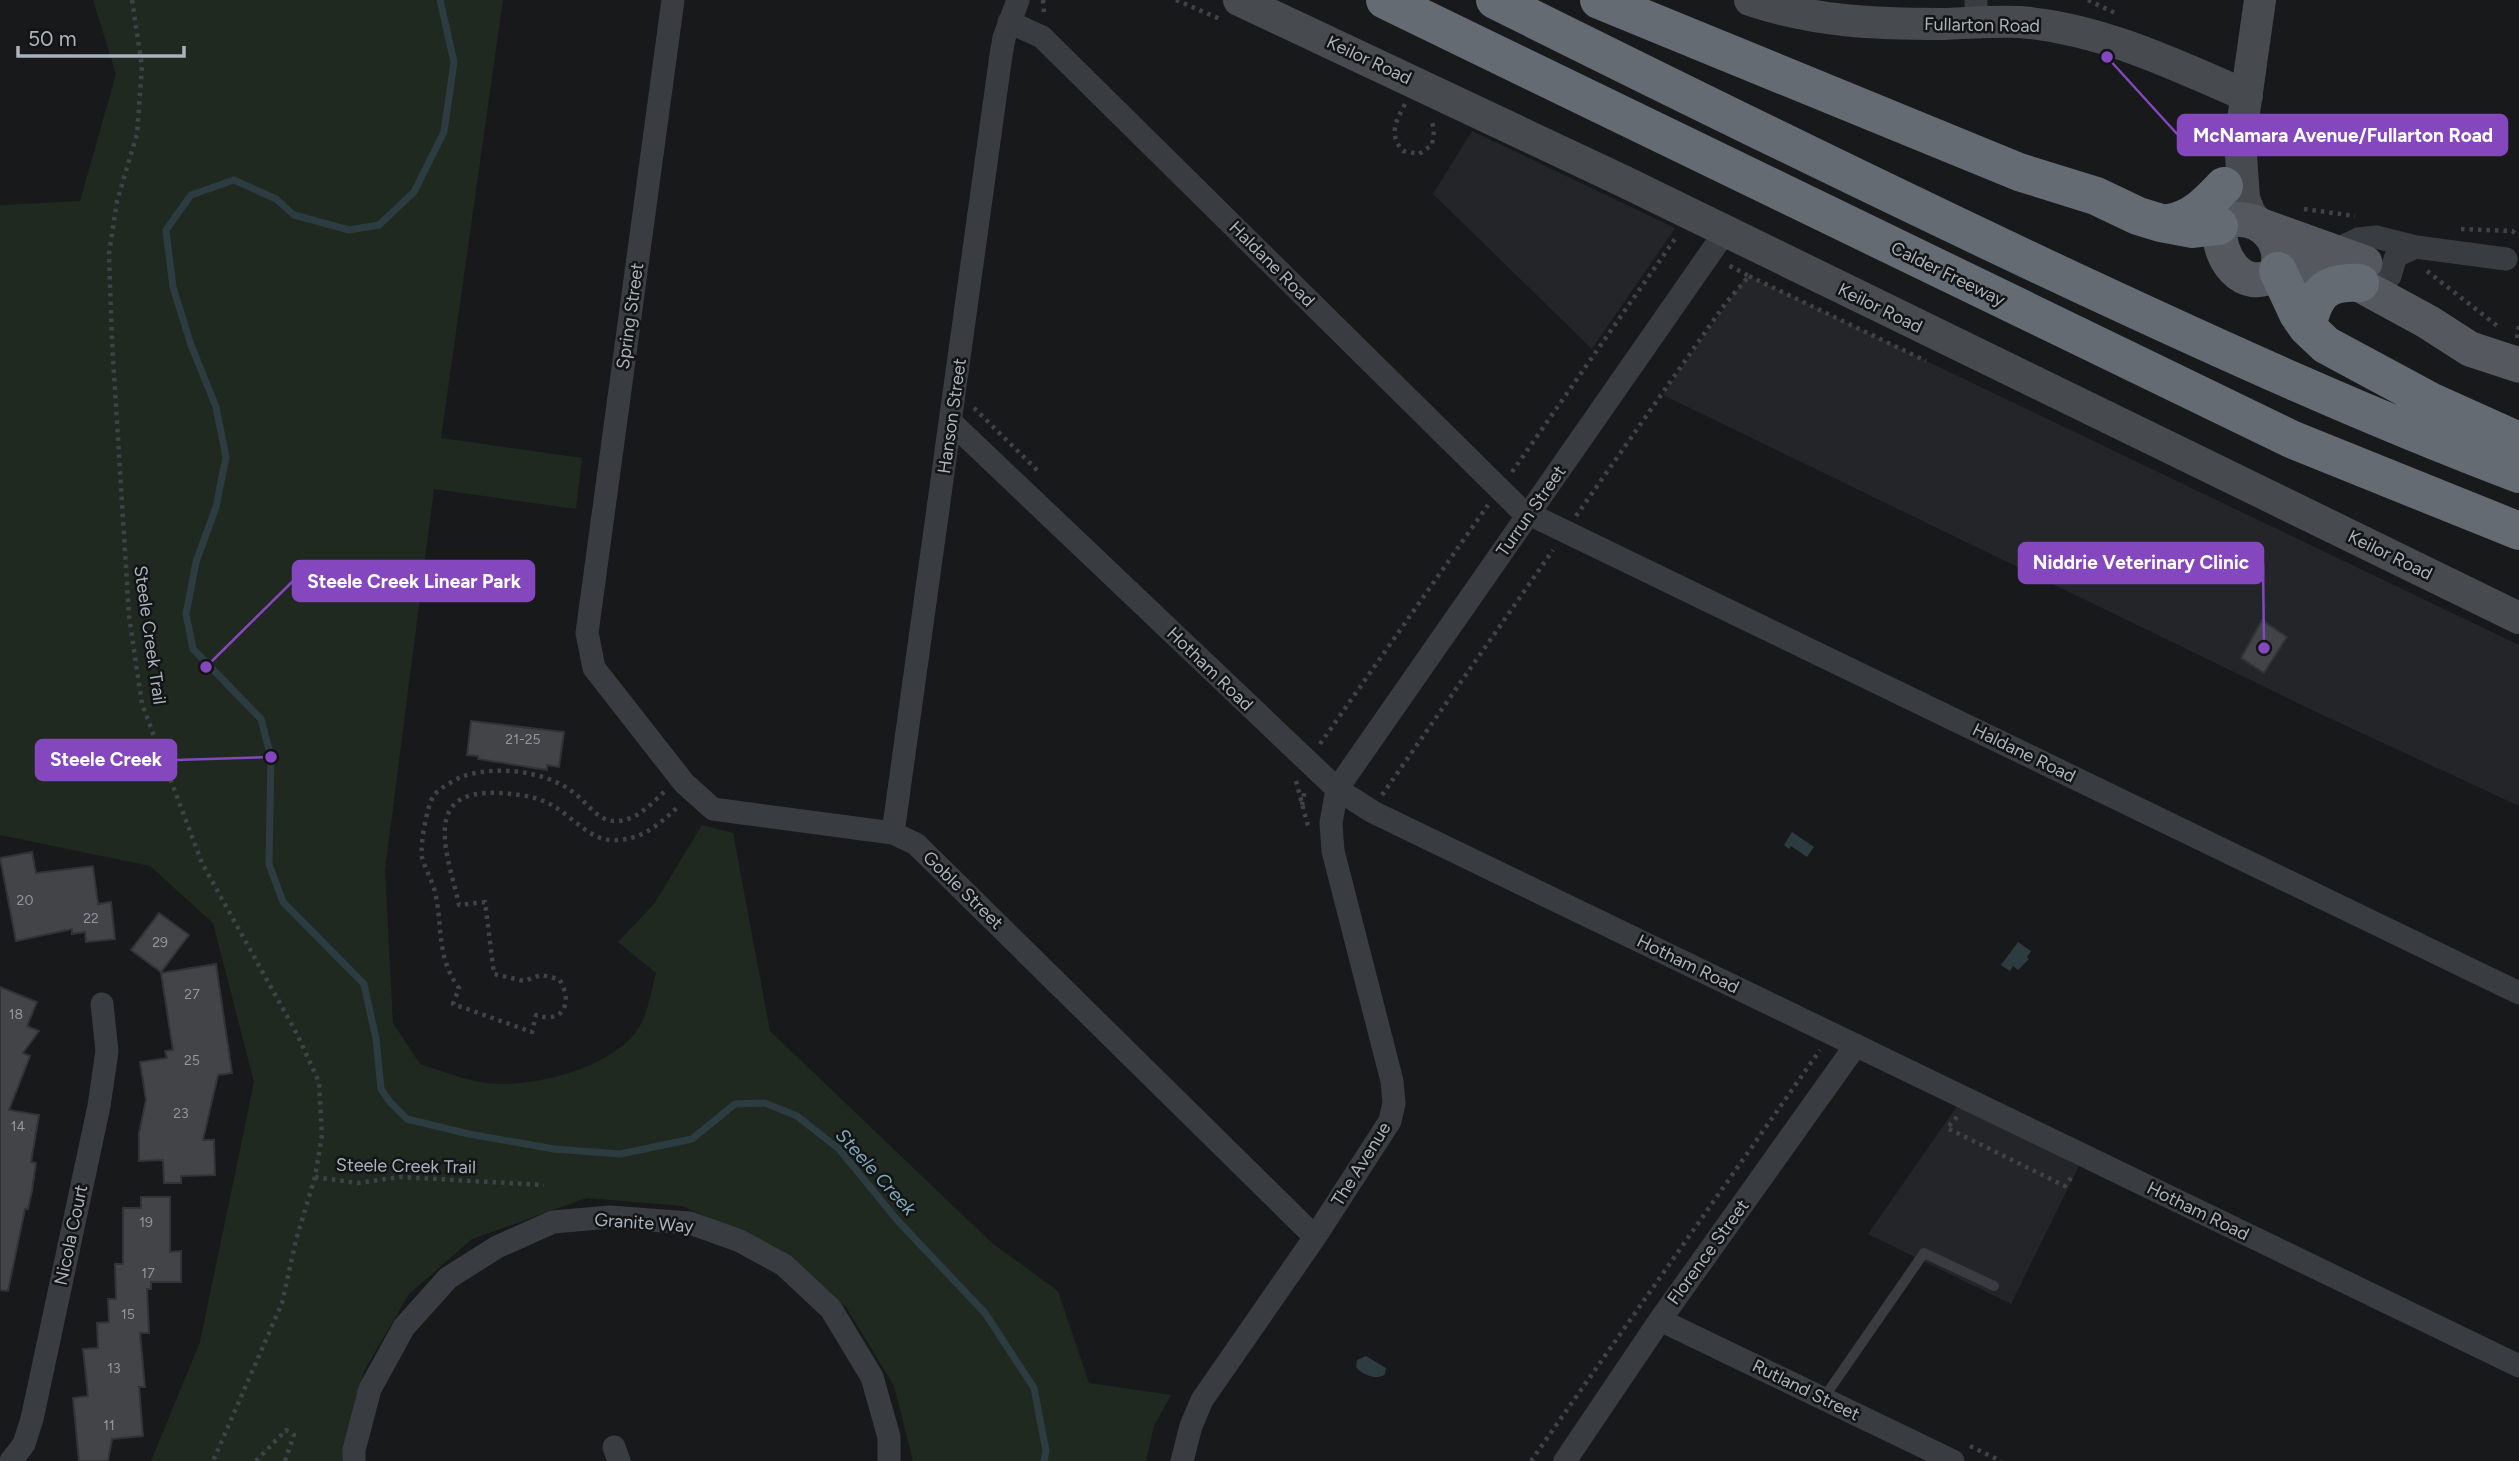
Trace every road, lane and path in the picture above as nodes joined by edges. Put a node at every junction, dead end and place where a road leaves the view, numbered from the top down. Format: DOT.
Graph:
graph roads {
  1 [pos="132,0"];
  2 [pos="673,0"];
  3 [pos="1017,0"];
  4 [pos="1042,0"];
  5 [pos="1239,0"];
  6 [pos="1385,0"];
  7 [pos="1495,0"];
  8 [pos="1600,0"];
  9 [pos="1750,0"];
  10 [pos="2260,0"];
  11 [pos="1976,12"];
  12 [pos="1048,18"];
  13 [pos="1009,22"];
  14 [pos="2247,96"];
  15 [pos="2240,141"];
  16 [pos="2224,186"];
  17 [pos="2368,218"];
  18 [pos="2270,219"];
  19 [pos="2161,223"];
  20 [pos="1684,225"];
  21 [pos="2220,225"];
  22 [pos="2453,228"];
  23 [pos="1725,232"];
  24 [pos="2519,236"];
  25 [pos="2416,247"];
  26 [pos="2333,251"];
  27 [pos="2506,259"];
  28 [pos="2278,270"];
  29 [pos="2375,280"];
  30 [pos="2519,325"];
  31 [pos="2308,327"];
  32 [pos="2519,365"];
  33 [pos="952,423"];
  34 [pos="2291,439"];
  35 [pos="2519,441"];
  36 [pos="2519,474"];
  37 [pos="1510,475"];
  38 [pos="1528,515"];
  39 [pos="2519,531"];
  40 [pos="2519,559"];
  41 [pos="2519,618"];
  42 [pos="587,633"];
  43 [pos="672,785"];
  44 [pos="1337,789"];
  45 [pos="686,800"];
  46 [pos="893,833"];
  47 [pos="2519,992"];
  48 [pos="102,1004"];
  49 [pos="1856,1045"];
  50 [pos="1821,1050"];
  51 [pos="315,1177"];
  52 [pos="544,1185"];
  53 [pos="1315,1237"];
  54 [pos="1994,1286"];
  55 [pos="1660,1320"];
  56 [pos="2519,1366"];
  57 [pos="1823,1399"];
  58 [pos="10,1461"];
  59 [pos="213,1461"];
  60 [pos="256,1461"];
  61 [pos="285,1461"];
  62 [pos="354,1461"];
  63 [pos="889,1461"];
  64 [pos="1182,1461"];
  65 [pos="1531,1461"];
  66 [pos="1565,1461"];
  67 [pos="1953,1461"];
  1 -- 51 [label="path, Steele Creek Trail"];
  2 -- 42 [label="street, Spring Street"];
  3 -- 13 [label="street, Hanson Street"];
  4 -- 12 [label="path"];
  5 -- 23 [label="main road, Keilor Road"];
  6 -- 34 [label="highway, Calder Freeway"];
  7 -- 36 [label="highway"];
  8 -- 19 [label="highway"];
  9 -- 11 [label="main road, Fullarton Road"];
  10 -- 14 [label="main road"];
  11 -- 14 [label="main road, Fullarton Road"];
  13 -- 33 [label="street, Hanson Street"];
  13 -- 38 [label="street, Haldane Road"];
  14 -- 15 [label="main road"];
  15 -- 16 [label="main road"];
  15 -- 18 [label="main road"];
  16 -- 19 [label="highway"];
  16 -- 21 [label="main road"];
  17 -- 18 [label="path"];
  18 -- 21 [label="main road"];
  18 -- 26 [label="main road"];
  18 -- 28 [label="main road"];
  19 -- 21 [label="highway"];
  20 -- 37 [label="path"];
  21 -- 28 [label="main road"];
  22 -- 24 [label="path"];
  23 -- 38 [label="street, Turrun Street"];
  23 -- 41 [label="main road, Keilor Road"];
  25 -- 26 [label="street"];
  25 -- 27 [label="street"];
  25 -- 29 [label="street"];
  25 -- 30 [label="path"];
  26 -- 29 [label="main road"];
  28 -- 29 [label="main road"];
  28 -- 31 [label="highway"];
  29 -- 31 [label="highway"];
  29 -- 32 [label="main road"];
  31 -- 35 [label="highway"];
  33 -- 44 [label="street, Hotham Road"];
  33 -- 46 [label="street, Hanson Street"];
  34 -- 39 [label="highway, Calder Freeway"];
  34 -- 40 [label="highway"];
  38 -- 44 [label="street, Turrun Street"];
  38 -- 47 [label="street, Haldane Road"];
  42 -- 46 [label="street, Goble Street"];
  43 -- 45 [label="path"];
  44 -- 49 [label="street, Hotham Road"];
  44 -- 53 [label="street, The Avenue"];
  46 -- 53 [label="street, Goble Street"];
  48 -- 58 [label="street, Nicola Court"];
  49 -- 55 [label="street, Florence Street"];
  49 -- 56 [label="street, Hotham Road"];
  50 -- 65 [label="path"];
  51 -- 52 [label="path, Steele Creek Trail"];
  51 -- 59 [label="path"];
  53 -- 64 [label="street, The Avenue"];
  54 -- 57 [label="lane"];
  55 -- 57 [label="street, Rutland Street"];
  55 -- 66 [label="street, Florence Street"];
  57 -- 67 [label="street, Rutland Street"];
  60 -- 61 [label="path"];
  62 -- 63 [label="street, Granite Way"];
}
